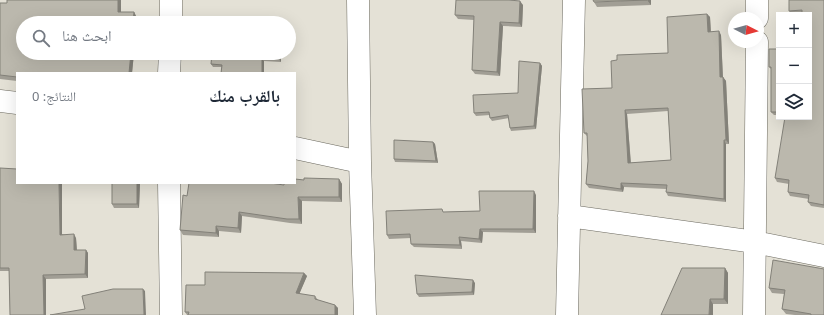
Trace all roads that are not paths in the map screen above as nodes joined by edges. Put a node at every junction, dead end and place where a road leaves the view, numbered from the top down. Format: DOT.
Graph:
graph roads {
  1 [pos="171,0"];
  2 [pos="358,0"];
  3 [pos="574,0"];
  4 [pos="758,0"];
  5 [pos="757,12"];
  6 [pos="171,16"];
  7 [pos="757,48"];
  8 [pos="170,60"];
  9 [pos="169,72"];
  10 [pos="0,101"];
  11 [pos="16,103"];
  12 [pos="296,148"];
  13 [pos="360,162"];
  14 [pos="169,184"];
  15 [pos="569,216"];
  16 [pos="755,242"];
  17 [pos="824,256"];
  18 [pos="171,315"];
  19 [pos="365,315"];
  20 [pos="568,315"];
  21 [pos="754,315"];
  1 -- 6 [label="street"];
  2 -- 13 [label="street"];
  3 -- 15 [label="street"];
  4 -- 5 [label="street"];
  7 -- 16 [label="street"];
  8 -- 9 [label="street"];
  10 -- 11 [label="street"];
  12 -- 13 [label="street"];
  13 -- 19 [label="street"];
  14 -- 18 [label="street"];
  15 -- 16 [label="street"];
  15 -- 20 [label="street"];
  16 -- 17 [label="street"];
  16 -- 21 [label="street"];
}
